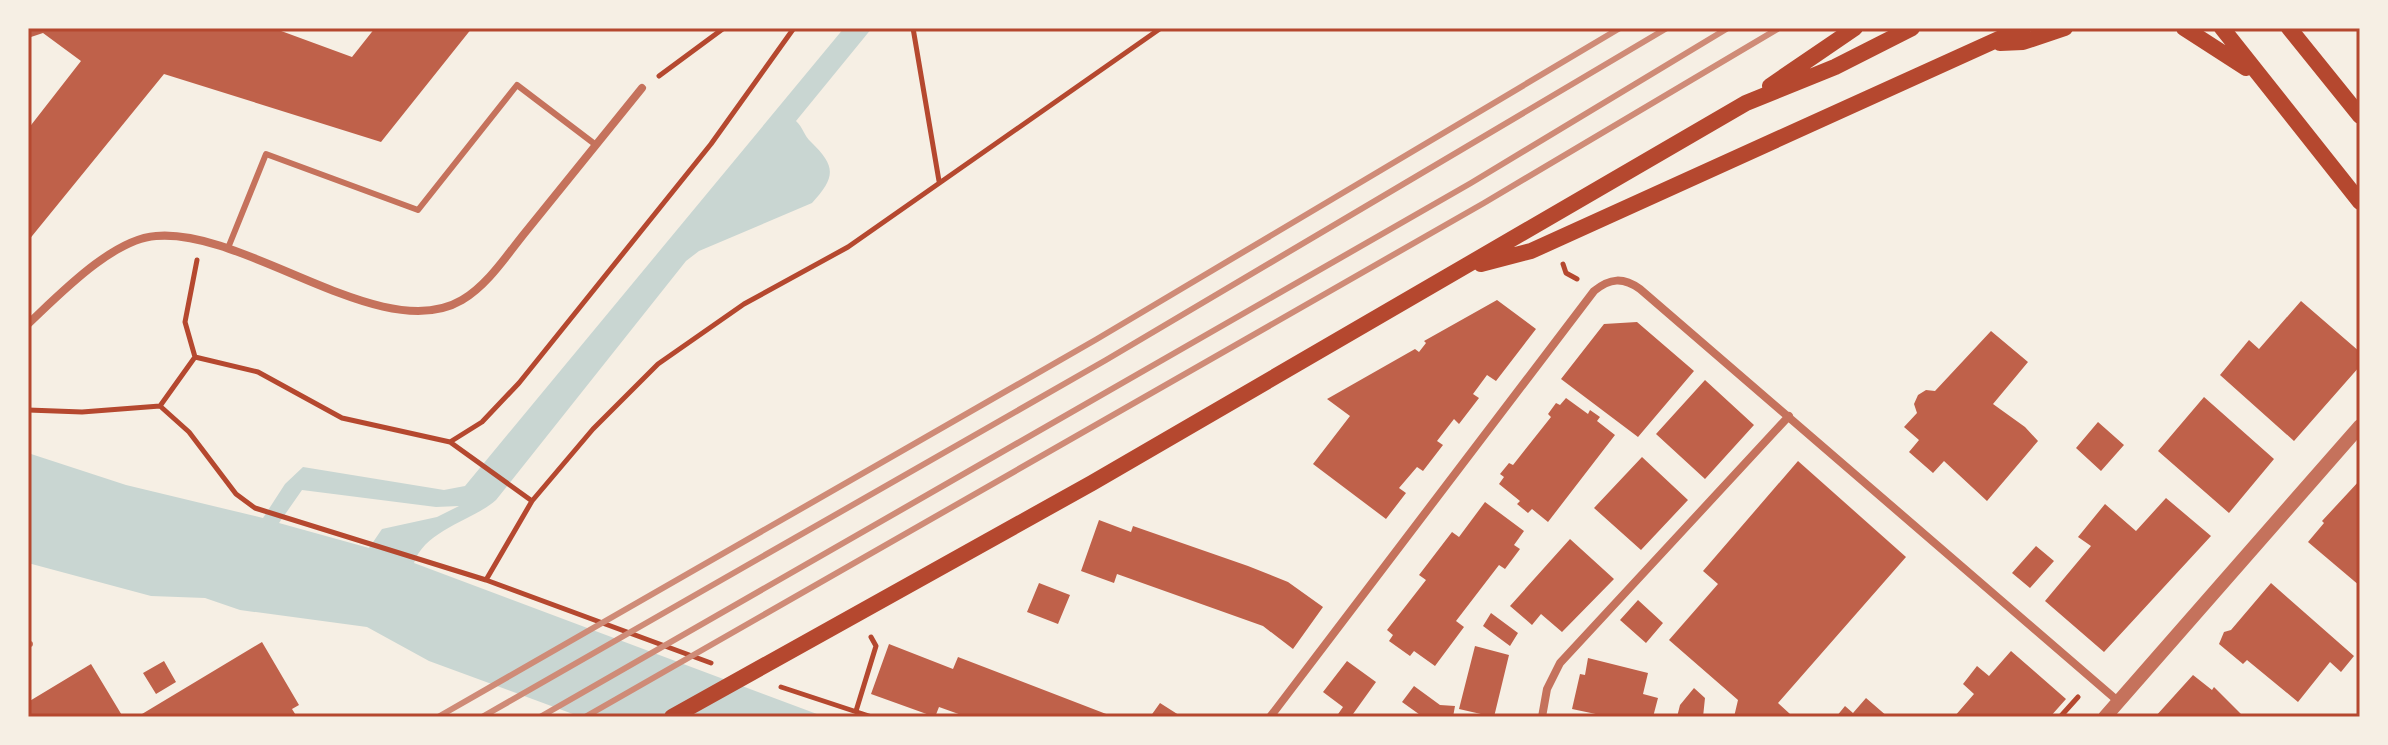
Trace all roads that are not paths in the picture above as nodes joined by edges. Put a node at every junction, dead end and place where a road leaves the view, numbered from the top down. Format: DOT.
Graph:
graph roads {
  1 [pos="1855,28"];
  2 [pos="1912,28"];
  3 [pos="2023,28"];
  4 [pos="2065,28"];
  5 [pos="2184,28"];
  6 [pos="2222,28"];
  7 [pos="2289,28"];
  8 [pos="1991,43"];
  9 [pos="2264,83"];
  10 [pos="642,88"];
  11 [pos="1746,103"];
  12 [pos="2360,116"];
  13 [pos="596,145"];
  14 [pos="2360,202"];
  15 [pos="228,248"];
  16 [pos="1460,269"];
  17 [pos="28,324"];
  18 [pos="1789,416"];
  19 [pos="2360,426"];
  20 [pos="2360,436"];
  21 [pos="2341,447"];
  22 [pos="2119,702"];
  23 [pos="672,717"];
  24 [pos="1270,717"];
  25 [pos="1542,717"];
  26 [pos="2105,717"];
  1 -- 11 [label="main road"];
  2 -- 11 [label="main road"];
  3 -- 8 [label="main road"];
  4 -- 8 [label="main road"];
  5 -- 9 [label="main road"];
  6 -- 9 [label="main road"];
  7 -- 12 [label="main road"];
  8 -- 16 [label="main road"];
  9 -- 14 [label="main road"];
  10 -- 13 [label="street"];
  11 -- 16 [label="main road"];
  13 -- 15 [label="street"];
  13 -- 15 [label="lane"];
  15 -- 17 [label="street"];
  16 -- 23 [label="main road"];
  18 -- 22 [label="street"];
  18 -- 24 [label="street"];
  18 -- 25 [label="street"];
  19 -- 21 [label="street"];
  20 -- 21 [label="street"];
  21 -- 22 [label="street"];
  22 -- 26 [label="street"];
}
